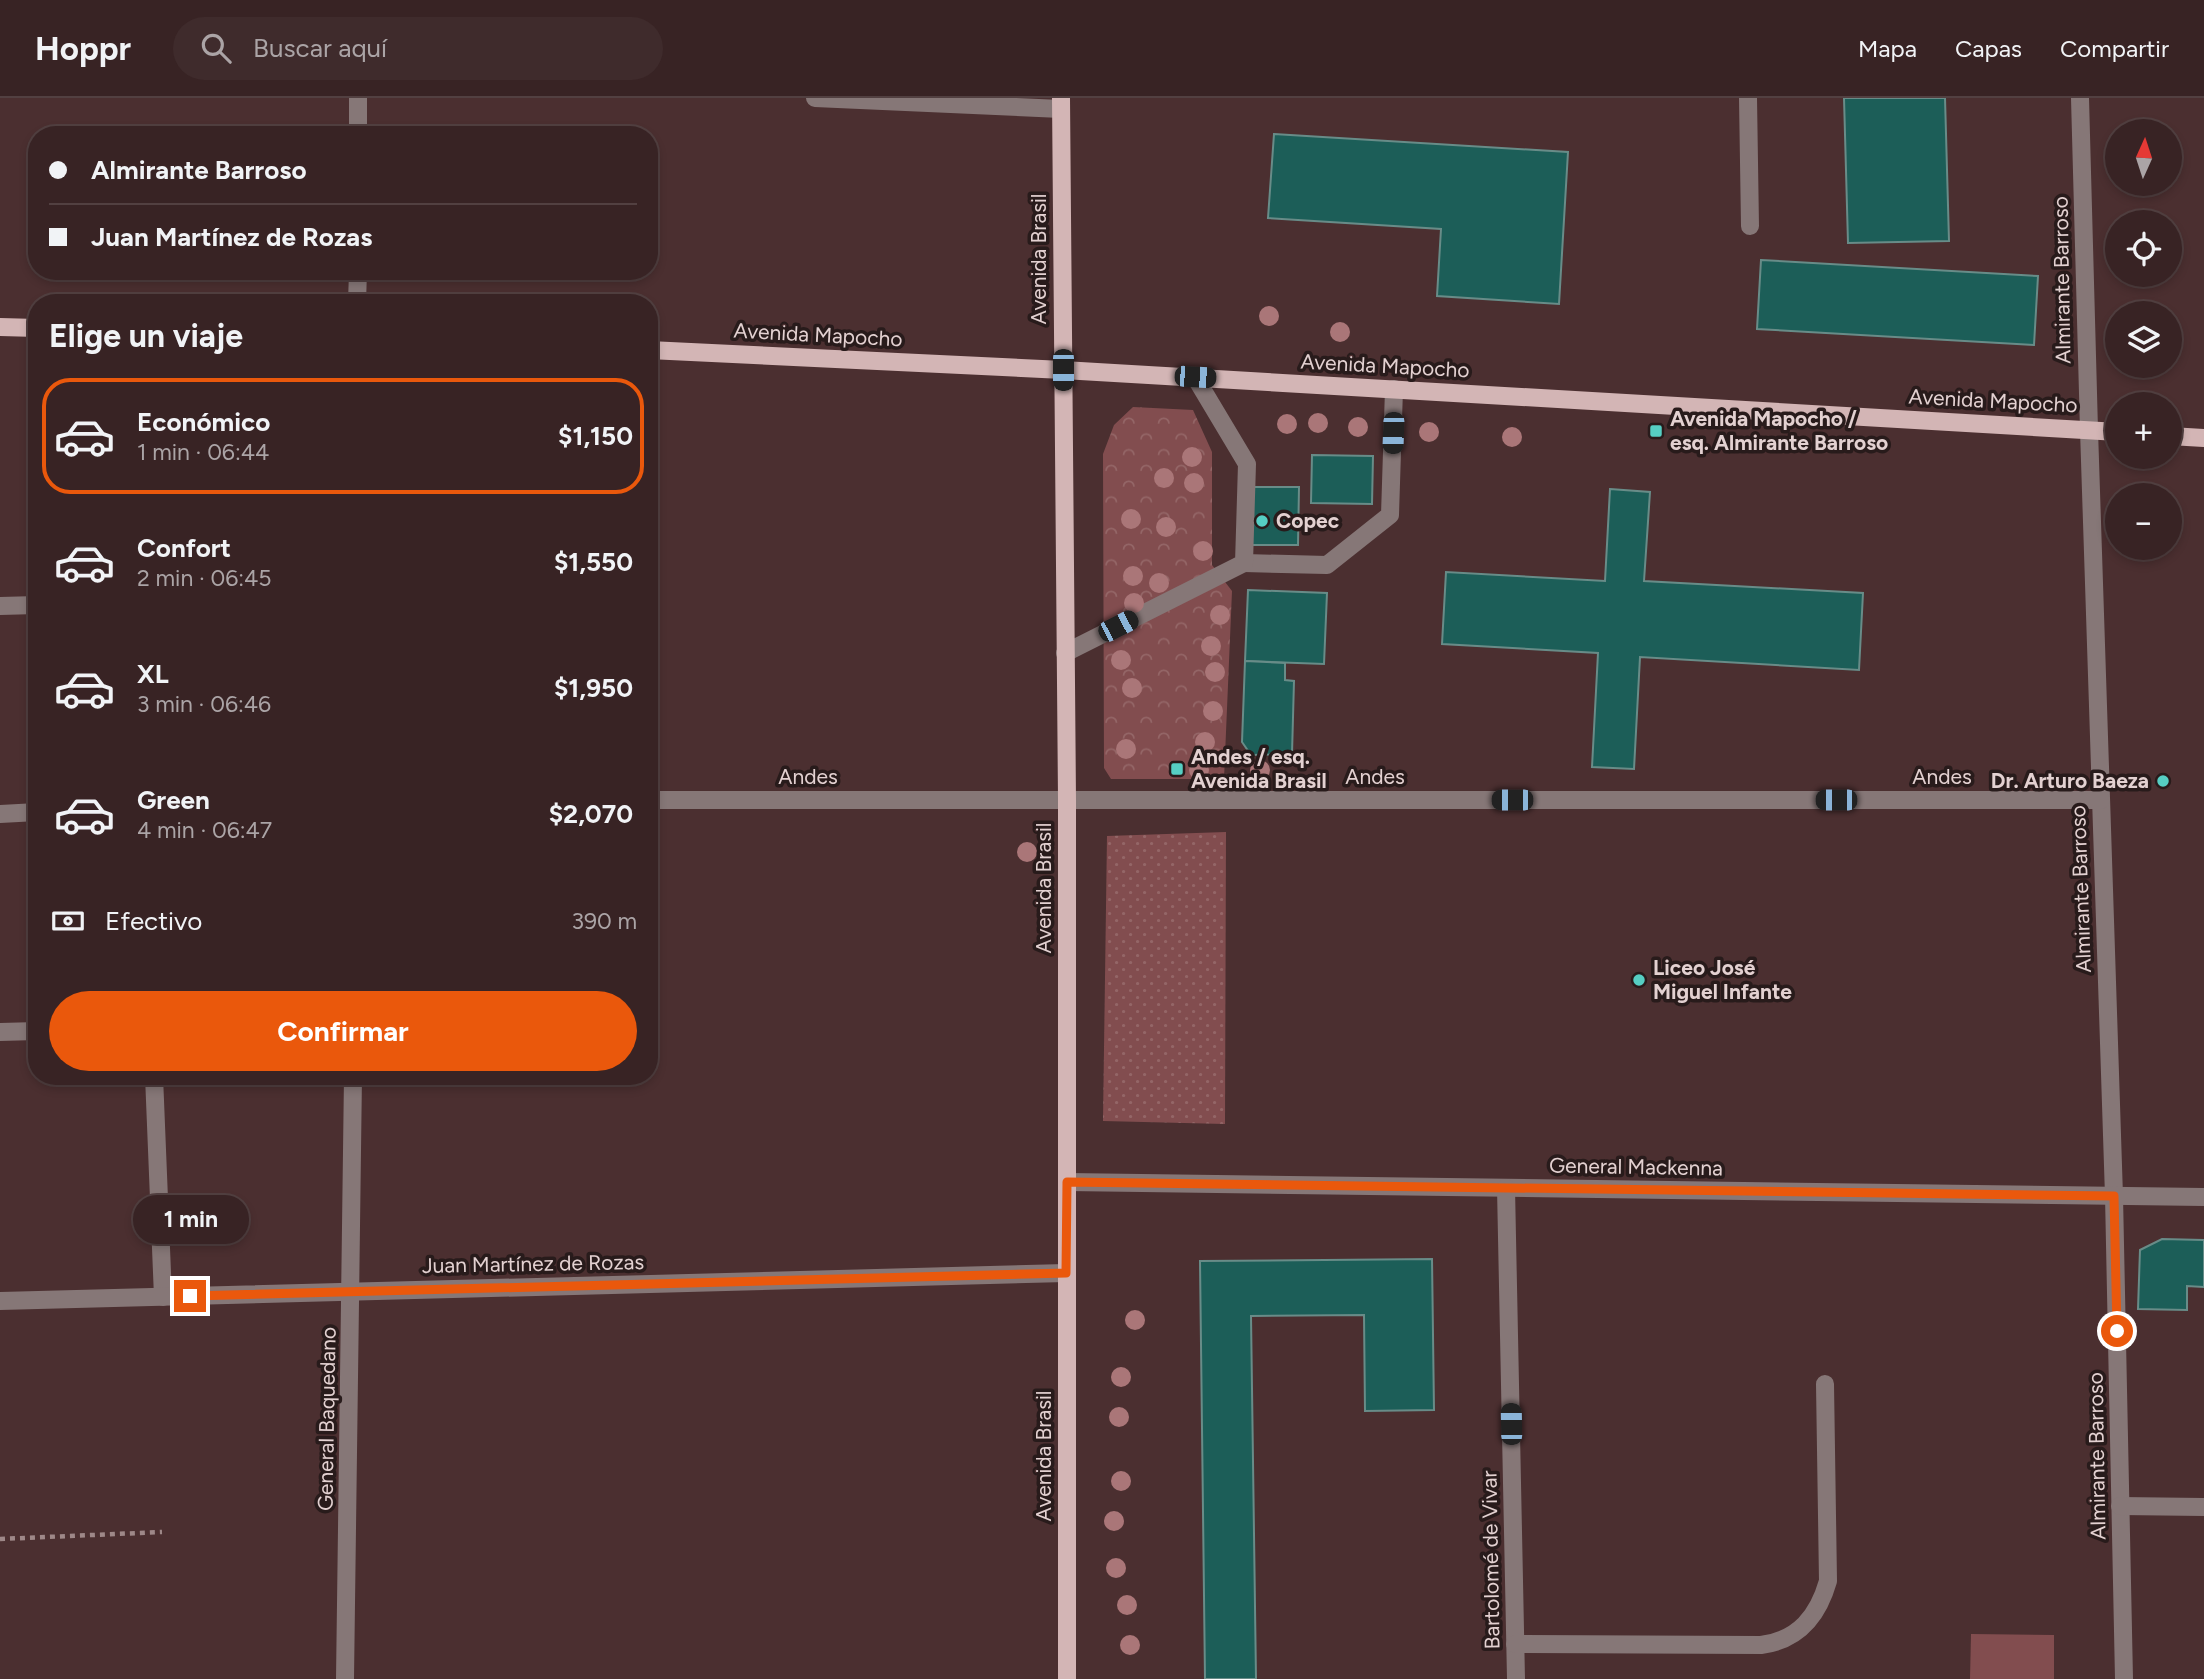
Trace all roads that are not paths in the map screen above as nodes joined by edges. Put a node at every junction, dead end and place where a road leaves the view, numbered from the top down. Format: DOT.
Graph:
graph roads {
  1 [pos="358,98"];
  2 [pos="816,98"];
  3 [pos="1748,98"];
  4 [pos="2080,98"];
  5 [pos="1061,104"];
  6 [pos="358,126"];
  7 [pos="1750,226"];
  8 [pos="0,327"];
  9 [pos="28,328"];
  10 [pos="658,350"];
  11 [pos="1063,370"];
  12 [pos="1195,377"];
  13 [pos="1394,389"];
  14 [pos="2088,430"];
  15 [pos="2105,431"];
  16 [pos="2182,437"];
  17 [pos="2204,438"];
  18 [pos="1244,563"];
  19 [pos="28,605"];
  20 [pos="0,606"];
  21 [pos="1065,653"];
  22 [pos="658,800"];
  23 [pos="1066,800"];
  24 [pos="2101,800"];
  25 [pos="28,813"];
  26 [pos="0,814"];
  27 [pos="28,1031"];
  28 [pos="0,1032"];
  29 [pos="154,1085"];
  30 [pos="353,1085"];
  31 [pos="1067,1182"];
  32 [pos="1506,1188"];
  33 [pos="2114,1196"];
  34 [pos="2204,1197"];
  35 [pos="1066,1273"];
  36 [pos="352,1291"];
  37 [pos="163,1297"];
  38 [pos="0,1301"];
  39 [pos="1825,1384"];
  40 [pos="2120,1506"];
  41 [pos="2204,1507"];
  42 [pos="1515,1643"];
  43 [pos="345,1679"];
  44 [pos="1067,1679"];
  45 [pos="1516,1679"];
  46 [pos="2124,1679"];
  1 -- 6 [label="street"];
  2 -- 5 [label="street"];
  3 -- 7 [label="street"];
  4 -- 14 [label="street, Almirante Barroso"];
  5 -- 11 [label="main road, Avenida Brasil"];
  8 -- 9 [label="main road"];
  10 -- 11 [label="main road, Avenida Mapocho"];
  11 -- 12 [label="main road, Avenida Mapocho"];
  11 -- 21 [label="main road, Avenida Brasil"];
  12 -- 13 [label="main road, Avenida Mapocho"];
  12 -- 18 [label="street"];
  13 -- 14 [label="main road, Avenida Mapocho"];
  13 -- 18 [label="street"];
  14 -- 15 [label="main road, Avenida Mapocho"];
  14 -- 24 [label="street, Almirante Barroso"];
  16 -- 17 [label="main road"];
  18 -- 21 [label="street"];
  19 -- 20 [label="street"];
  21 -- 23 [label="main road, Avenida Brasil"];
  22 -- 23 [label="street, Andes"];
  23 -- 24 [label="street, Andes"];
  23 -- 31 [label="main road, Avenida Brasil"];
  24 -- 33 [label="street, Almirante Barroso"];
  25 -- 26 [label="street"];
  27 -- 28 [label="street"];
  29 -- 37 [label="street"];
  30 -- 36 [label="street, General Baquedano"];
  31 -- 32 [label="street, General Mackenna"];
  31 -- 35 [label="main road, Avenida Brasil"];
  32 -- 33 [label="street, General Mackenna"];
  32 -- 42 [label="street, Bartolomé de Vivar"];
  33 -- 34 [label="street, General Mackenna"];
  33 -- 40 [label="street, Almirante Barroso"];
  35 -- 36 [label="street, Juan Martínez de Rozas"];
  35 -- 44 [label="main road, Avenida Brasil"];
  36 -- 37 [label="street, Juan Martínez de Rozas"];
  36 -- 43 [label="street, General Baquedano"];
  37 -- 38 [label="street, Juan Martínez de Rozas"];
  39 -- 42 [label="street"];
  40 -- 41 [label="street"];
  40 -- 46 [label="street, Almirante Barroso"];
  42 -- 45 [label="street, Bartolomé de Vivar"];
}
